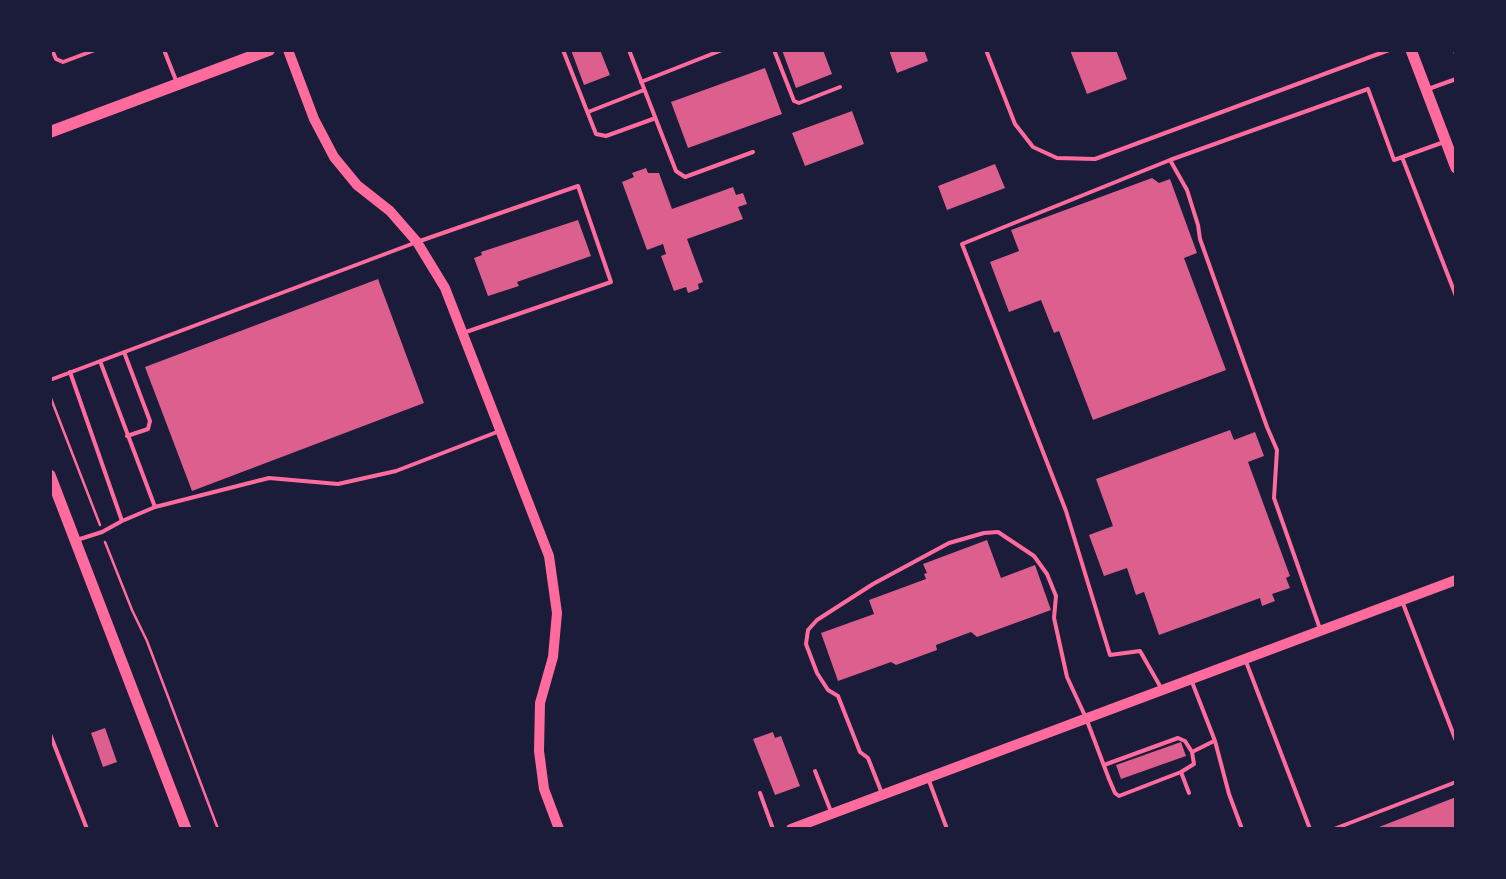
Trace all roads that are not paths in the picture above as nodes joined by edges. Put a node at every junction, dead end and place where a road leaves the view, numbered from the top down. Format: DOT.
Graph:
graph roads {
  1 [pos="52,50"];
  2 [pos="70,50"];
  3 [pos="95,50"];
  4 [pos="164,50"];
  5 [pos="270,50"];
  6 [pos="288,50"];
  7 [pos="563,50"];
  8 [pos="629,50"];
  9 [pos="722,50"];
  10 [pos="774,50"];
  11 [pos="986,50"];
  12 [pos="1389,50"];
  13 [pos="1411,50"];
  14 [pos="73,59"];
  15 [pos="1456,79"];
  16 [pos="641,82"];
  17 [pos="177,84"];
  18 [pos="840,87"];
  19 [pos="644,90"];
  20 [pos="1426,90"];
  21 [pos="588,112"];
  22 [pos="654,118"];
  23 [pos="50,132"];
  24 [pos="1446,142"];
  25 [pos="753,152"];
  26 [pos="1402,157"];
  27 [pos="1170,160"];
  28 [pos="1456,168"];
  29 [pos="417,242"];
  30 [pos="1456,296"];
  31 [pos="463,333"];
  32 [pos="124,352"];
  33 [pos="100,362"];
  34 [pos="70,372"];
  35 [pos="50,380"];
  36 [pos="500,430"];
  37 [pos="128,436"];
  38 [pos="50,474"];
  39 [pos="156,507"];
  40 [pos="122,521"];
  41 [pos="76,541"];
  42 [pos="1456,580"];
  43 [pos="1402,600"];
  44 [pos="1321,631"];
  45 [pos="1245,659"];
  46 [pos="1191,680"];
  47 [pos="1162,690"];
  48 [pos="1086,718"];
  49 [pos="50,734"];
  50 [pos="1215,741"];
  51 [pos="1456,741"];
  52 [pos="1192,752"];
  53 [pos="1104,765"];
  54 [pos="814,771"];
  55 [pos="1181,772"];
  56 [pos="928,778"];
  57 [pos="1456,782"];
  58 [pos="760,793"];
  59 [pos="1189,793"];
  60 [pos="882,795"];
  61 [pos="832,814"];
  62 [pos="86,829"];
  63 [pos="186,829"];
  64 [pos="560,829"];
  65 [pos="773,829"];
  66 [pos="791,829"];
  67 [pos="947,829"];
  68 [pos="1242,829"];
  69 [pos="1310,829"];
  70 [pos="1334,829"];
  1 -- 14 [label="lane"];
  2 -- 14 [label="lane"];
  3 -- 14 [label="lane"];
  4 -- 17 [label="lane"];
  5 -- 17 [label="main road"];
  6 -- 29 [label="street"];
  7 -- 21 [label="lane"];
  8 -- 16 [label="lane"];
  9 -- 16 [label="lane"];
  10 -- 18 [label="lane"];
  11 -- 12 [label="lane"];
  13 -- 20 [label="main road"];
  15 -- 20 [label="lane"];
  16 -- 19 [label="lane"];
  17 -- 23 [label="main road"];
  19 -- 21 [label="lane"];
  19 -- 22 [label="lane"];
  20 -- 24 [label="main road"];
  21 -- 22 [label="lane"];
  22 -- 25 [label="lane"];
  24 -- 26 [label="lane"];
  24 -- 28 [label="main road"];
  26 -- 27 [label="lane"];
  26 -- 30 [label="lane"];
  27 -- 44 [label="lane"];
  27 -- 47 [label="lane"];
  29 -- 31 [label="street"];
  29 -- 31 [label="lane"];
  29 -- 32 [label="lane"];
  31 -- 36 [label="street"];
  32 -- 33 [label="lane"];
  32 -- 37 [label="lane"];
  33 -- 34 [label="lane"];
  33 -- 37 [label="lane"];
  34 -- 35 [label="lane"];
  34 -- 40 [label="lane"];
  36 -- 39 [label="lane"];
  36 -- 64 [label="street"];
  37 -- 39 [label="lane"];
  38 -- 41 [label="main road"];
  39 -- 40 [label="lane"];
  40 -- 41 [label="lane"];
  41 -- 63 [label="main road"];
  42 -- 43 [label="street"];
  43 -- 44 [label="street"];
  43 -- 51 [label="lane"];
  44 -- 45 [label="street"];
  45 -- 46 [label="street"];
  45 -- 69 [label="lane"];
  46 -- 47 [label="street"];
  46 -- 50 [label="lane"];
  47 -- 48 [label="street"];
  48 -- 53 [label="lane"];
  48 -- 56 [label="street"];
  48 -- 60 [label="lane"];
  49 -- 62 [label="lane"];
  50 -- 52 [label="lane"];
  50 -- 68 [label="lane"];
  52 -- 53 [label="lane"];
  52 -- 55 [label="lane"];
  53 -- 55 [label="lane"];
  54 -- 61 [label="lane"];
  55 -- 59 [label="lane"];
  56 -- 60 [label="street"];
  56 -- 67 [label="lane"];
  57 -- 70 [label="lane"];
  58 -- 65 [label="lane"];
  60 -- 61 [label="street"];
  61 -- 66 [label="street"];
}
